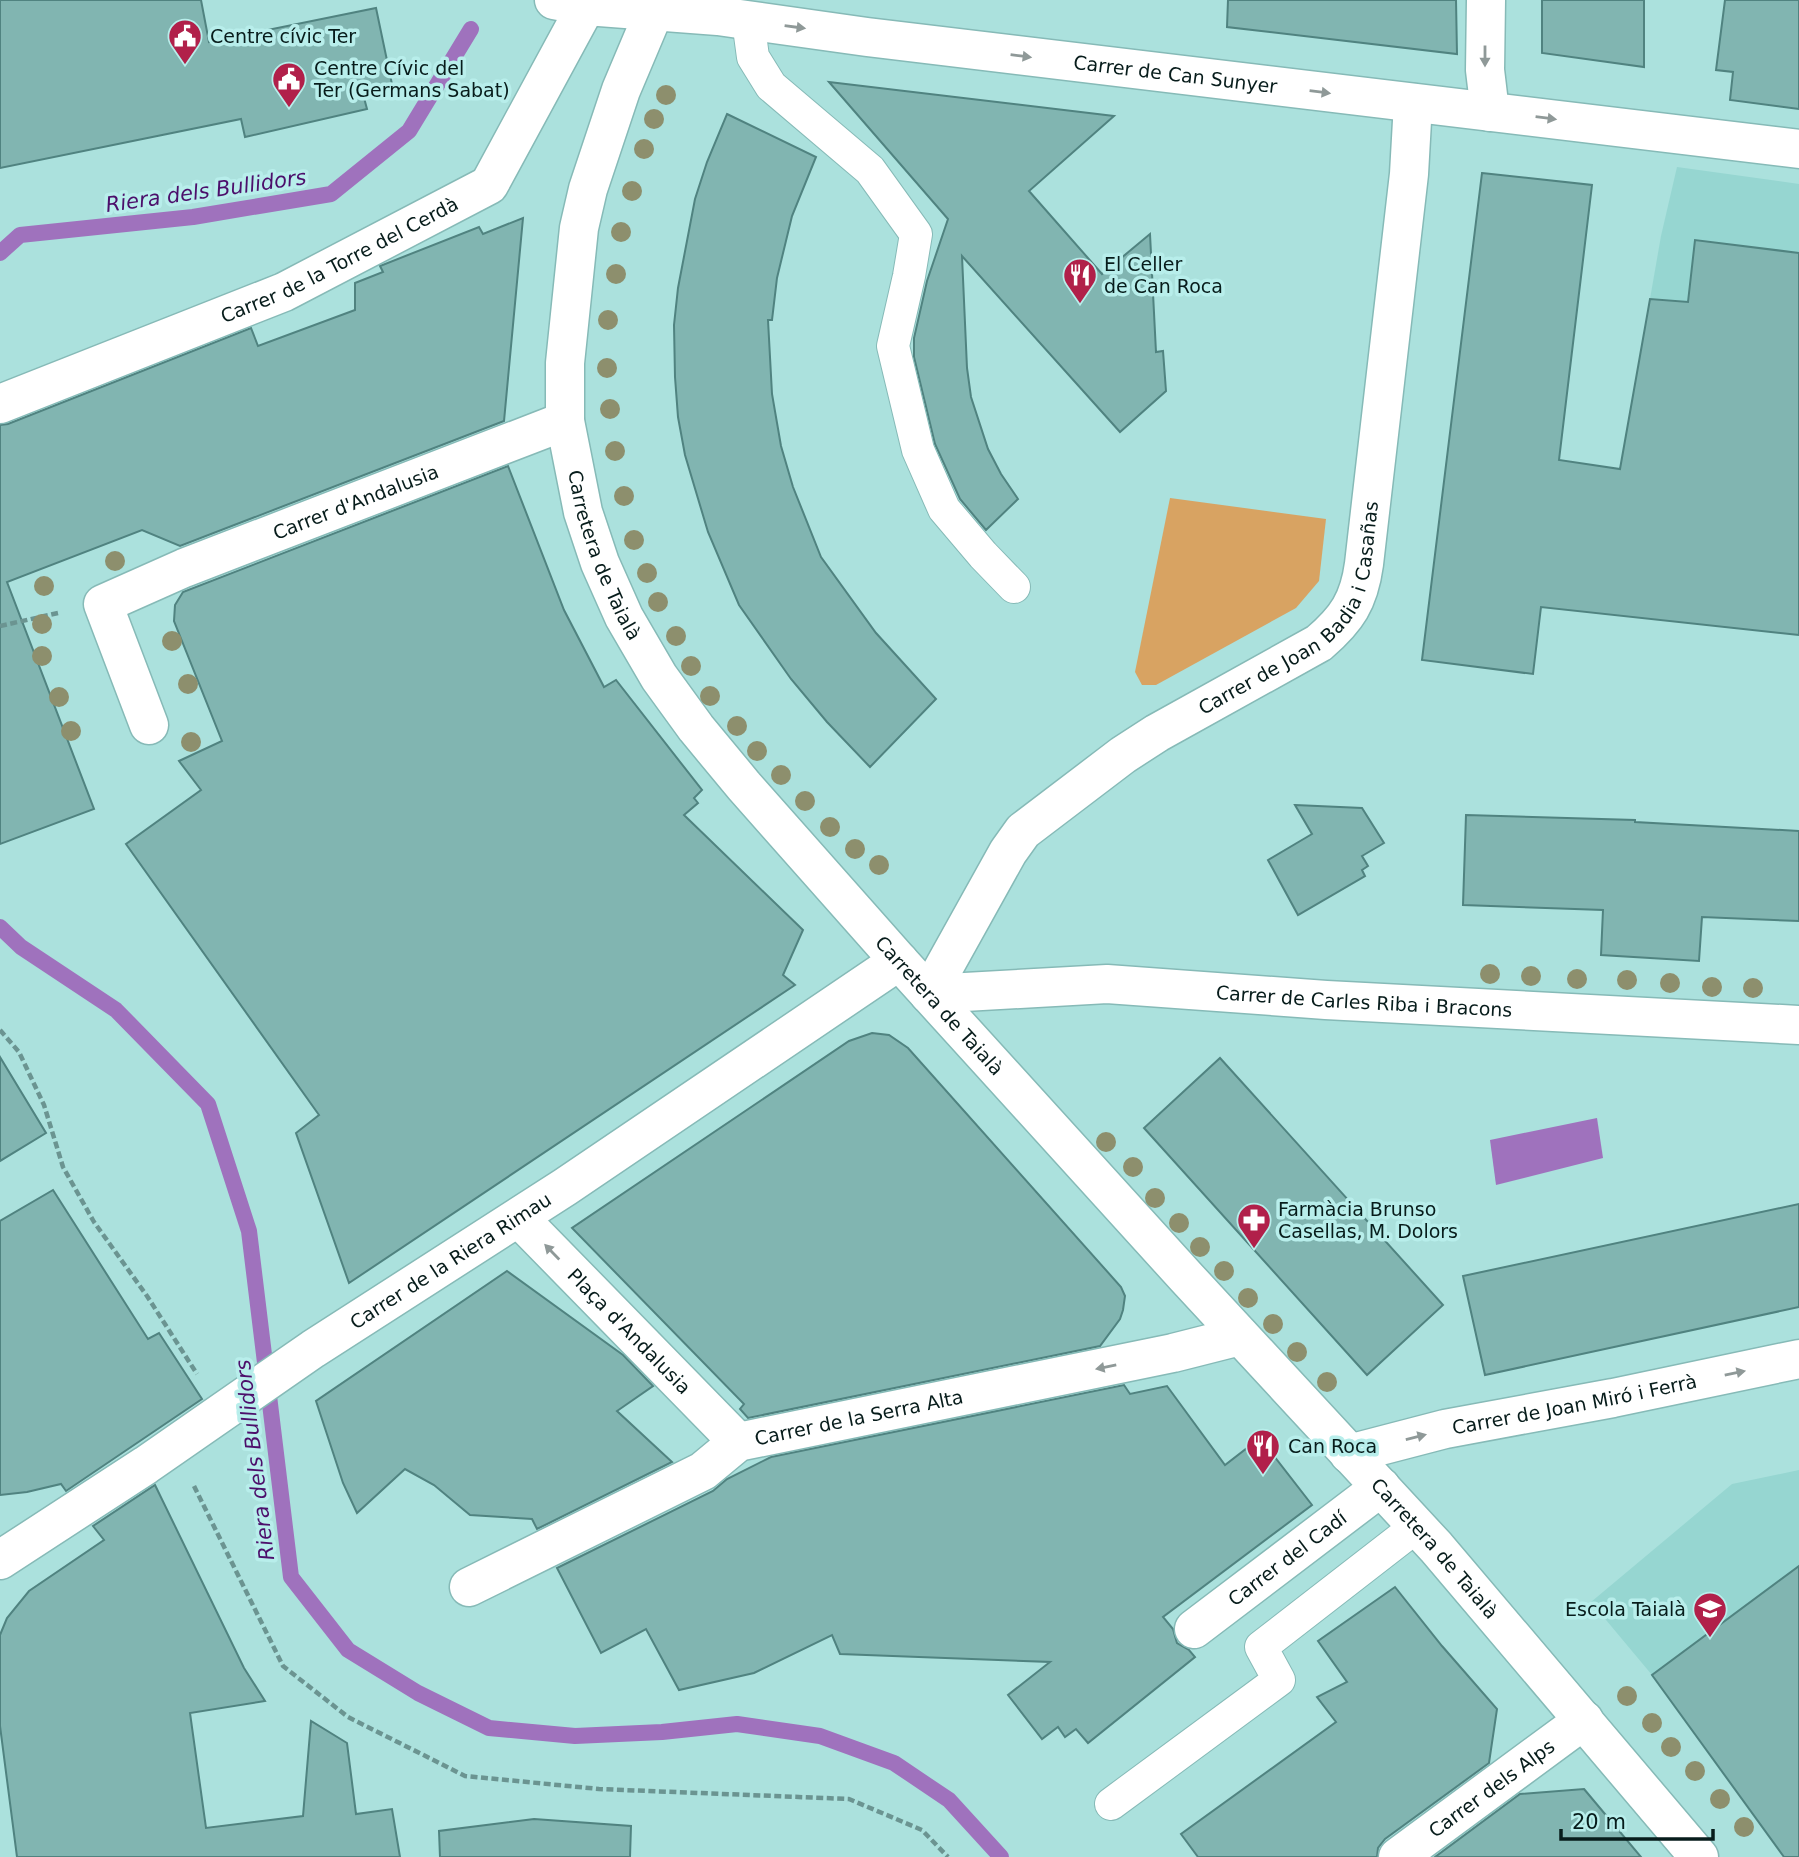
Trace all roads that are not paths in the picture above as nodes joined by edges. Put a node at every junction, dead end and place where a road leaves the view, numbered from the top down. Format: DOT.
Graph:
graph roads {
  1 [pos="1486,0"];
  2 [pos="565,2"];
  3 [pos="657,5"];
  4 [pos="748,20"];
  5 [pos="1413,103"];
  6 [pos="1490,112"];
  7 [pos="1799,149"];
  8 [pos="0,404"];
  9 [pos="565,421"];
  10 [pos="1014,587"];
  11 [pos="149,725"];
  12 [pos="899,961"];
  13 [pos="929,994"];
  14 [pos="1799,1025"];
  15 [pos="519,1218"];
  16 [pos="1240,1336"];
  17 [pos="1799,1359"];
  18 [pos="738,1442"];
  19 [pos="1349,1454"];
  20 [pos="1381,1487"];
  21 [pos="1417,1526"];
  22 [pos="0,1560"];
  23 [pos="469,1587"];
  24 [pos="1194,1629"];
  25 [pos="1584,1720"];
  26 [pos="1111,1804"];
  27 [pos="1398,1857"];
  28 [pos="1699,1857"];
  1 -- 6 [label="street, one-way"];
  2 -- 3 [label="street, Carrer de Can Sunyer"];
  2 -- 8 [label="street, Carrer de la Torre del Cerdà"];
  3 -- 4 [label="street, Carrer de Can Sunyer"];
  3 -- 9 [label="street, Carretera de Taialà"];
  4 -- 5 [label="street, Carrer de Can Sunyer, one-way"];
  4 -- 10 [label="lane"];
  5 -- 6 [label="street, Carrer de Can Sunyer"];
  5 -- 13 [label="street, Carrer de Joan Badia i Casañas"];
  6 -- 7 [label="street, Carrer de Can Sunyer, one-way"];
  9 -- 11 [label="street, Carrer d'Andalusia"];
  9 -- 12 [label="street, Carretera de Taialà"];
  12 -- 13 [label="street, Carretera de Taialà"];
  12 -- 15 [label="street, Carrer de la Riera Rimau"];
  13 -- 14 [label="street, Carrer de Carles Riba i Bracons"];
  13 -- 16 [label="street, Carretera de Taialà"];
  18 -- 15 [label="street, Plaça d'Andalusia, one-way"];
  15 -- 22 [label="street, Carrer de la Riera Rimau"];
  16 -- 18 [label="street, Carrer de la Serra Alta, one-way"];
  16 -- 19 [label="street, Carretera de Taialà"];
  19 -- 17 [label="street, Carrer de Joan Miró i Ferrà, one-way"];
  18 -- 23 [label="street, Carrer de la Serra Alta"];
  19 -- 20 [label="street, Carretera de Taialà"];
  20 -- 21 [label="street, Carretera de Taialà"];
  20 -- 24 [label="street, Carrer del Cadí"];
  21 -- 25 [label="street, Carretera de Taialà"];
  21 -- 26 [label="lane"];
  25 -- 27 [label="street, Carrer dels Alps"];
  25 -- 28 [label="street, Carretera de Taialà"];
}
